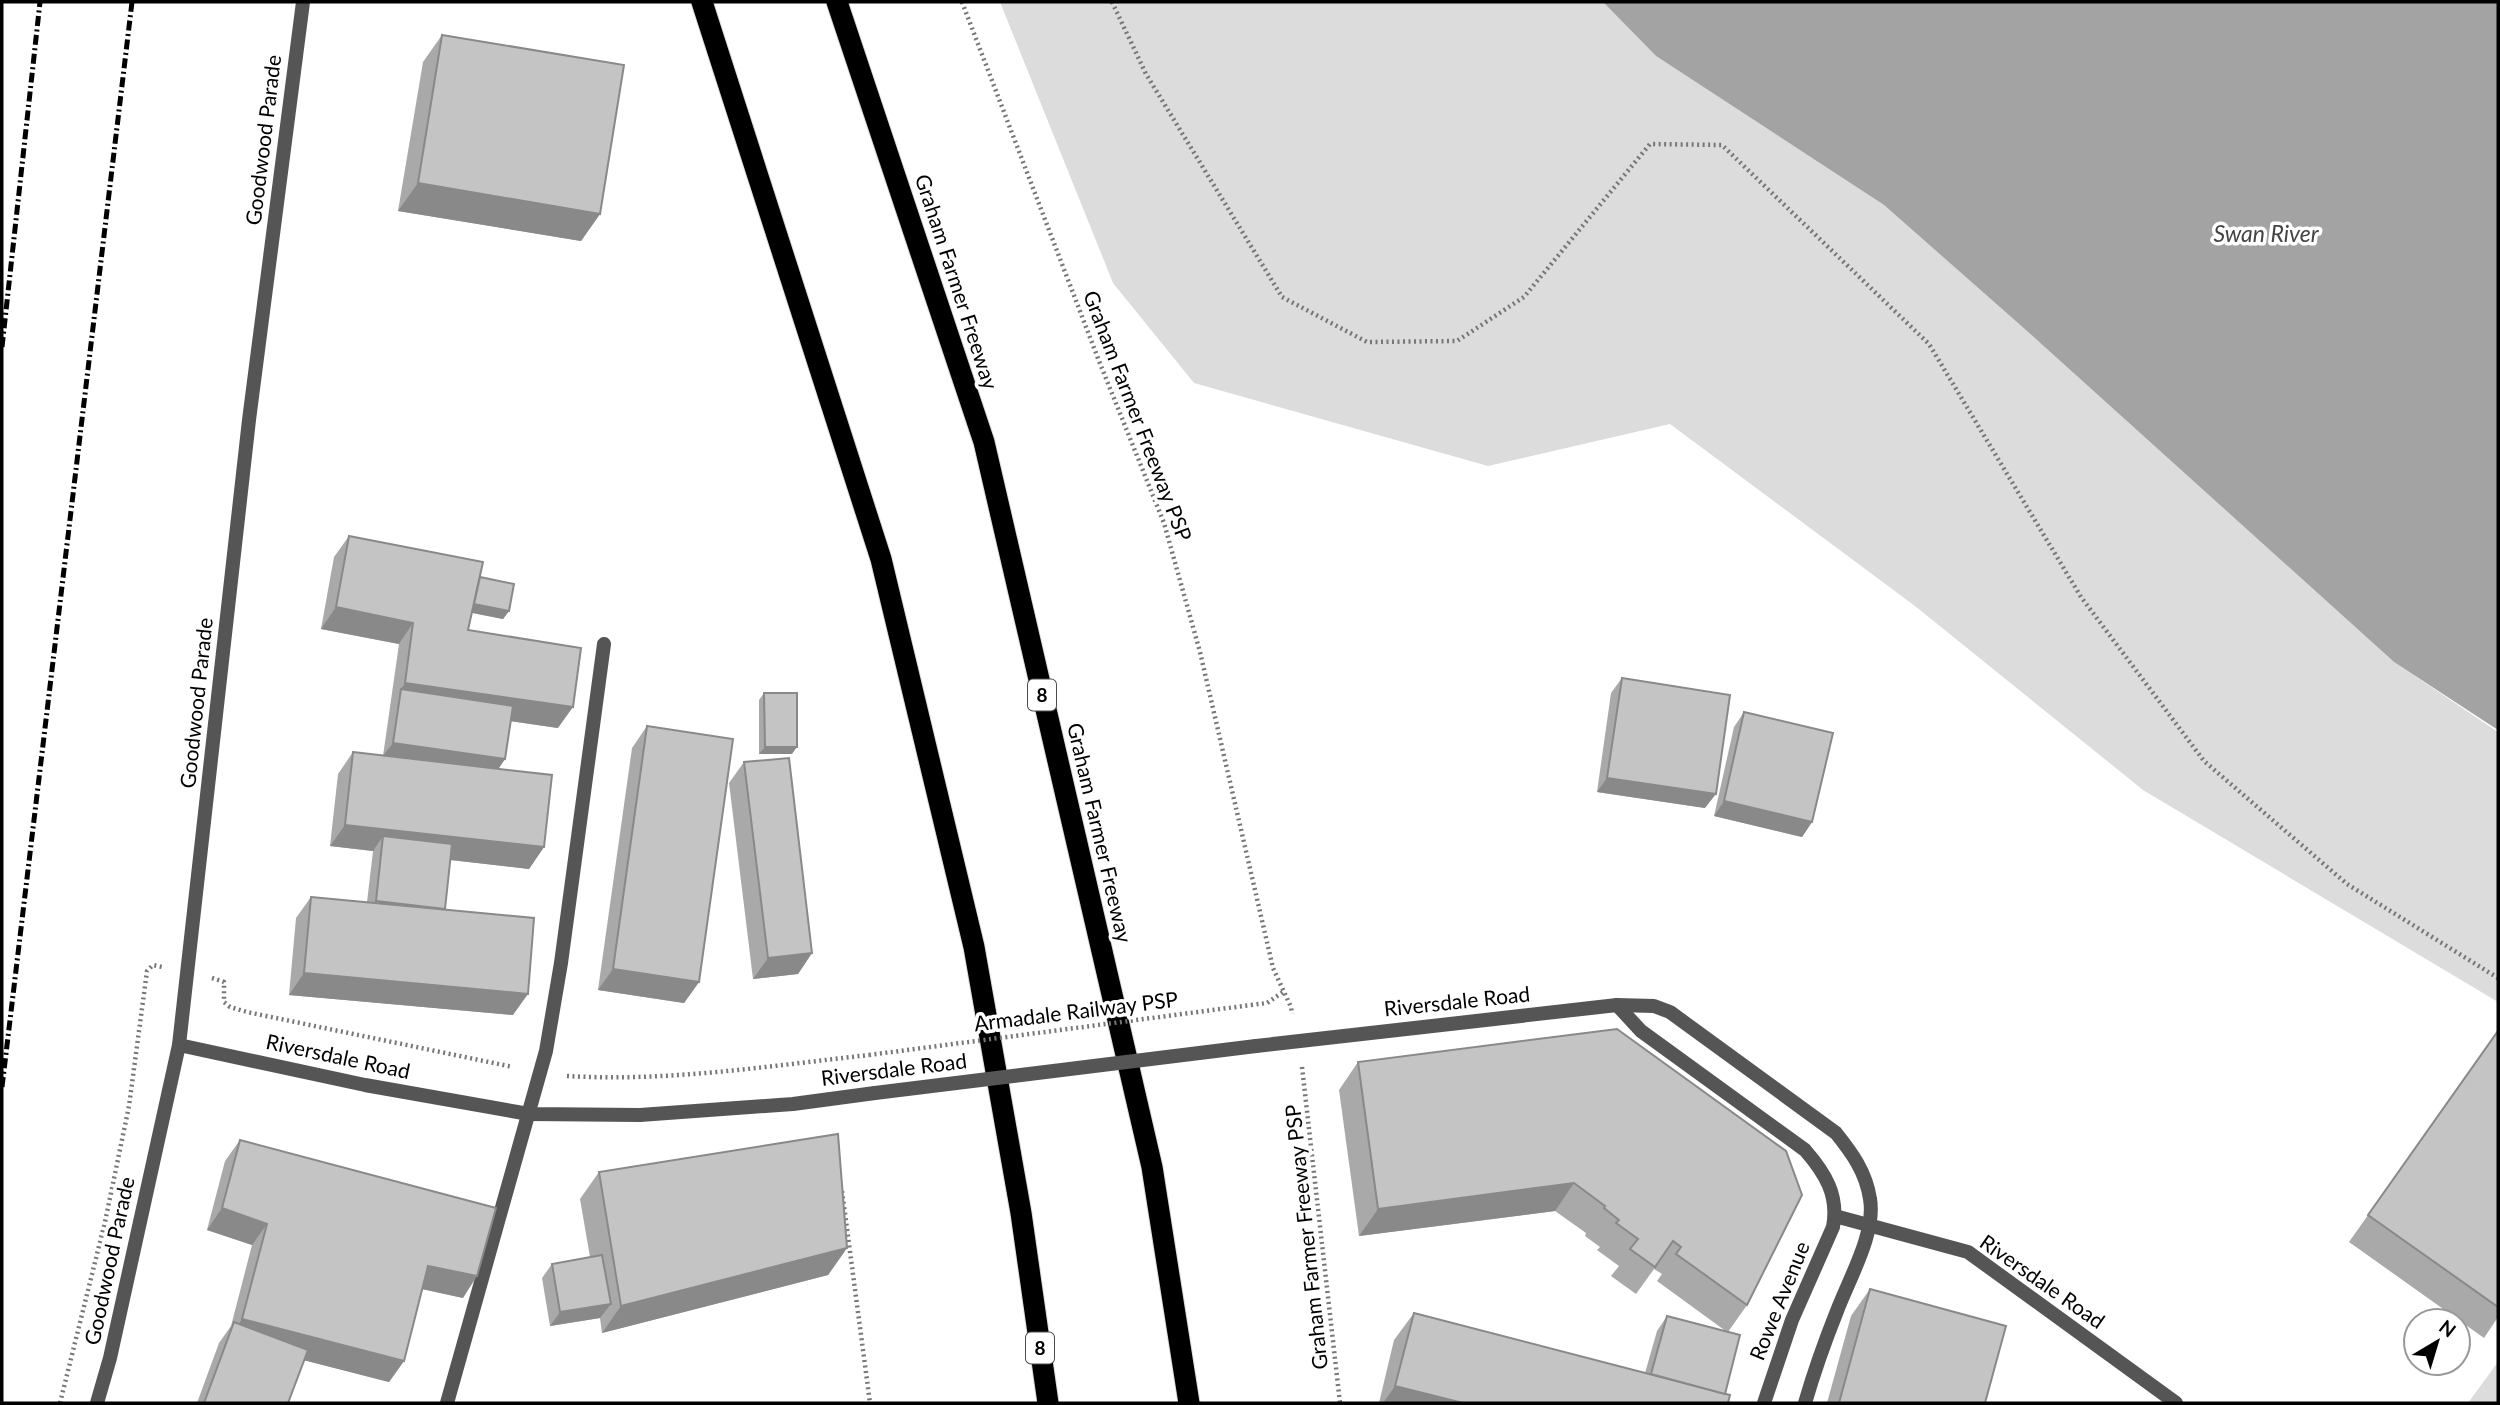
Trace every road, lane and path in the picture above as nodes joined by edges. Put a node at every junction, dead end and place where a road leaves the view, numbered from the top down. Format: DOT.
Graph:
graph roads {
  1 [pos="303,2"];
  2 [pos="702,2"];
  3 [pos="837,2"];
  4 [pos="962,2"];
  5 [pos="1112,2"];
  6 [pos="604,644"];
  7 [pos="2498,978"];
  8 [pos="1283,992"];
  9 [pos="1616,1006"];
  10 [pos="1292,1014"];
  11 [pos="179,1045"];
  12 [pos="869,1055"];
  13 [pos="1302,1068"];
  14 [pos="529,1114"];
  15 [pos="840,1179"];
  16 [pos="1835,1216"];
  17 [pos="1870,1225"];
  18 [pos="97,1403"];
  19 [pos="447,1403"];
  20 [pos="870,1403"];
  21 [pos="1048,1403"];
  22 [pos="1189,1403"];
  23 [pos="1340,1403"];
  24 [pos="1764,1403"];
  25 [pos="1805,1403"];
  26 [pos="2176,1403"];
  1 -- 11 [label="street, Goodwood Parade"];
  2 -- 21 [label="highway, 8"];
  3 -- 22 [label="highway, Graham Farmer Freeway / 8"];
  4 -- 8 [label="path, Graham Farmer Freeway PSP"];
  5 -- 7 [label="path"];
  6 -- 14 [label="street"];
  8 -- 10 [label="path, Graham Farmer Freeway PSP"];
  8 -- 12 [label="path, Armadale Railway PSP, bridge"];
  9 -- 14 [label="street, Riversdale Road, bridge"];
  9 -- 16 [label="street"];
  9 -- 17 [label="street, Riversdale Road"];
  11 -- 14 [label="street, Riversdale Road"];
  11 -- 18 [label="street, Goodwood Parade"];
  13 -- 23 [label="path, Graham Farmer Freeway PSP"];
  14 -- 19 [label="street"];
  15 -- 20 [label="path"];
  16 -- 17 [label="street, Riversdale Road"];
  16 -- 24 [label="street, Rowe Avenue"];
  17 -- 25 [label="street"];
  17 -- 26 [label="street, Riversdale Road"];
}
